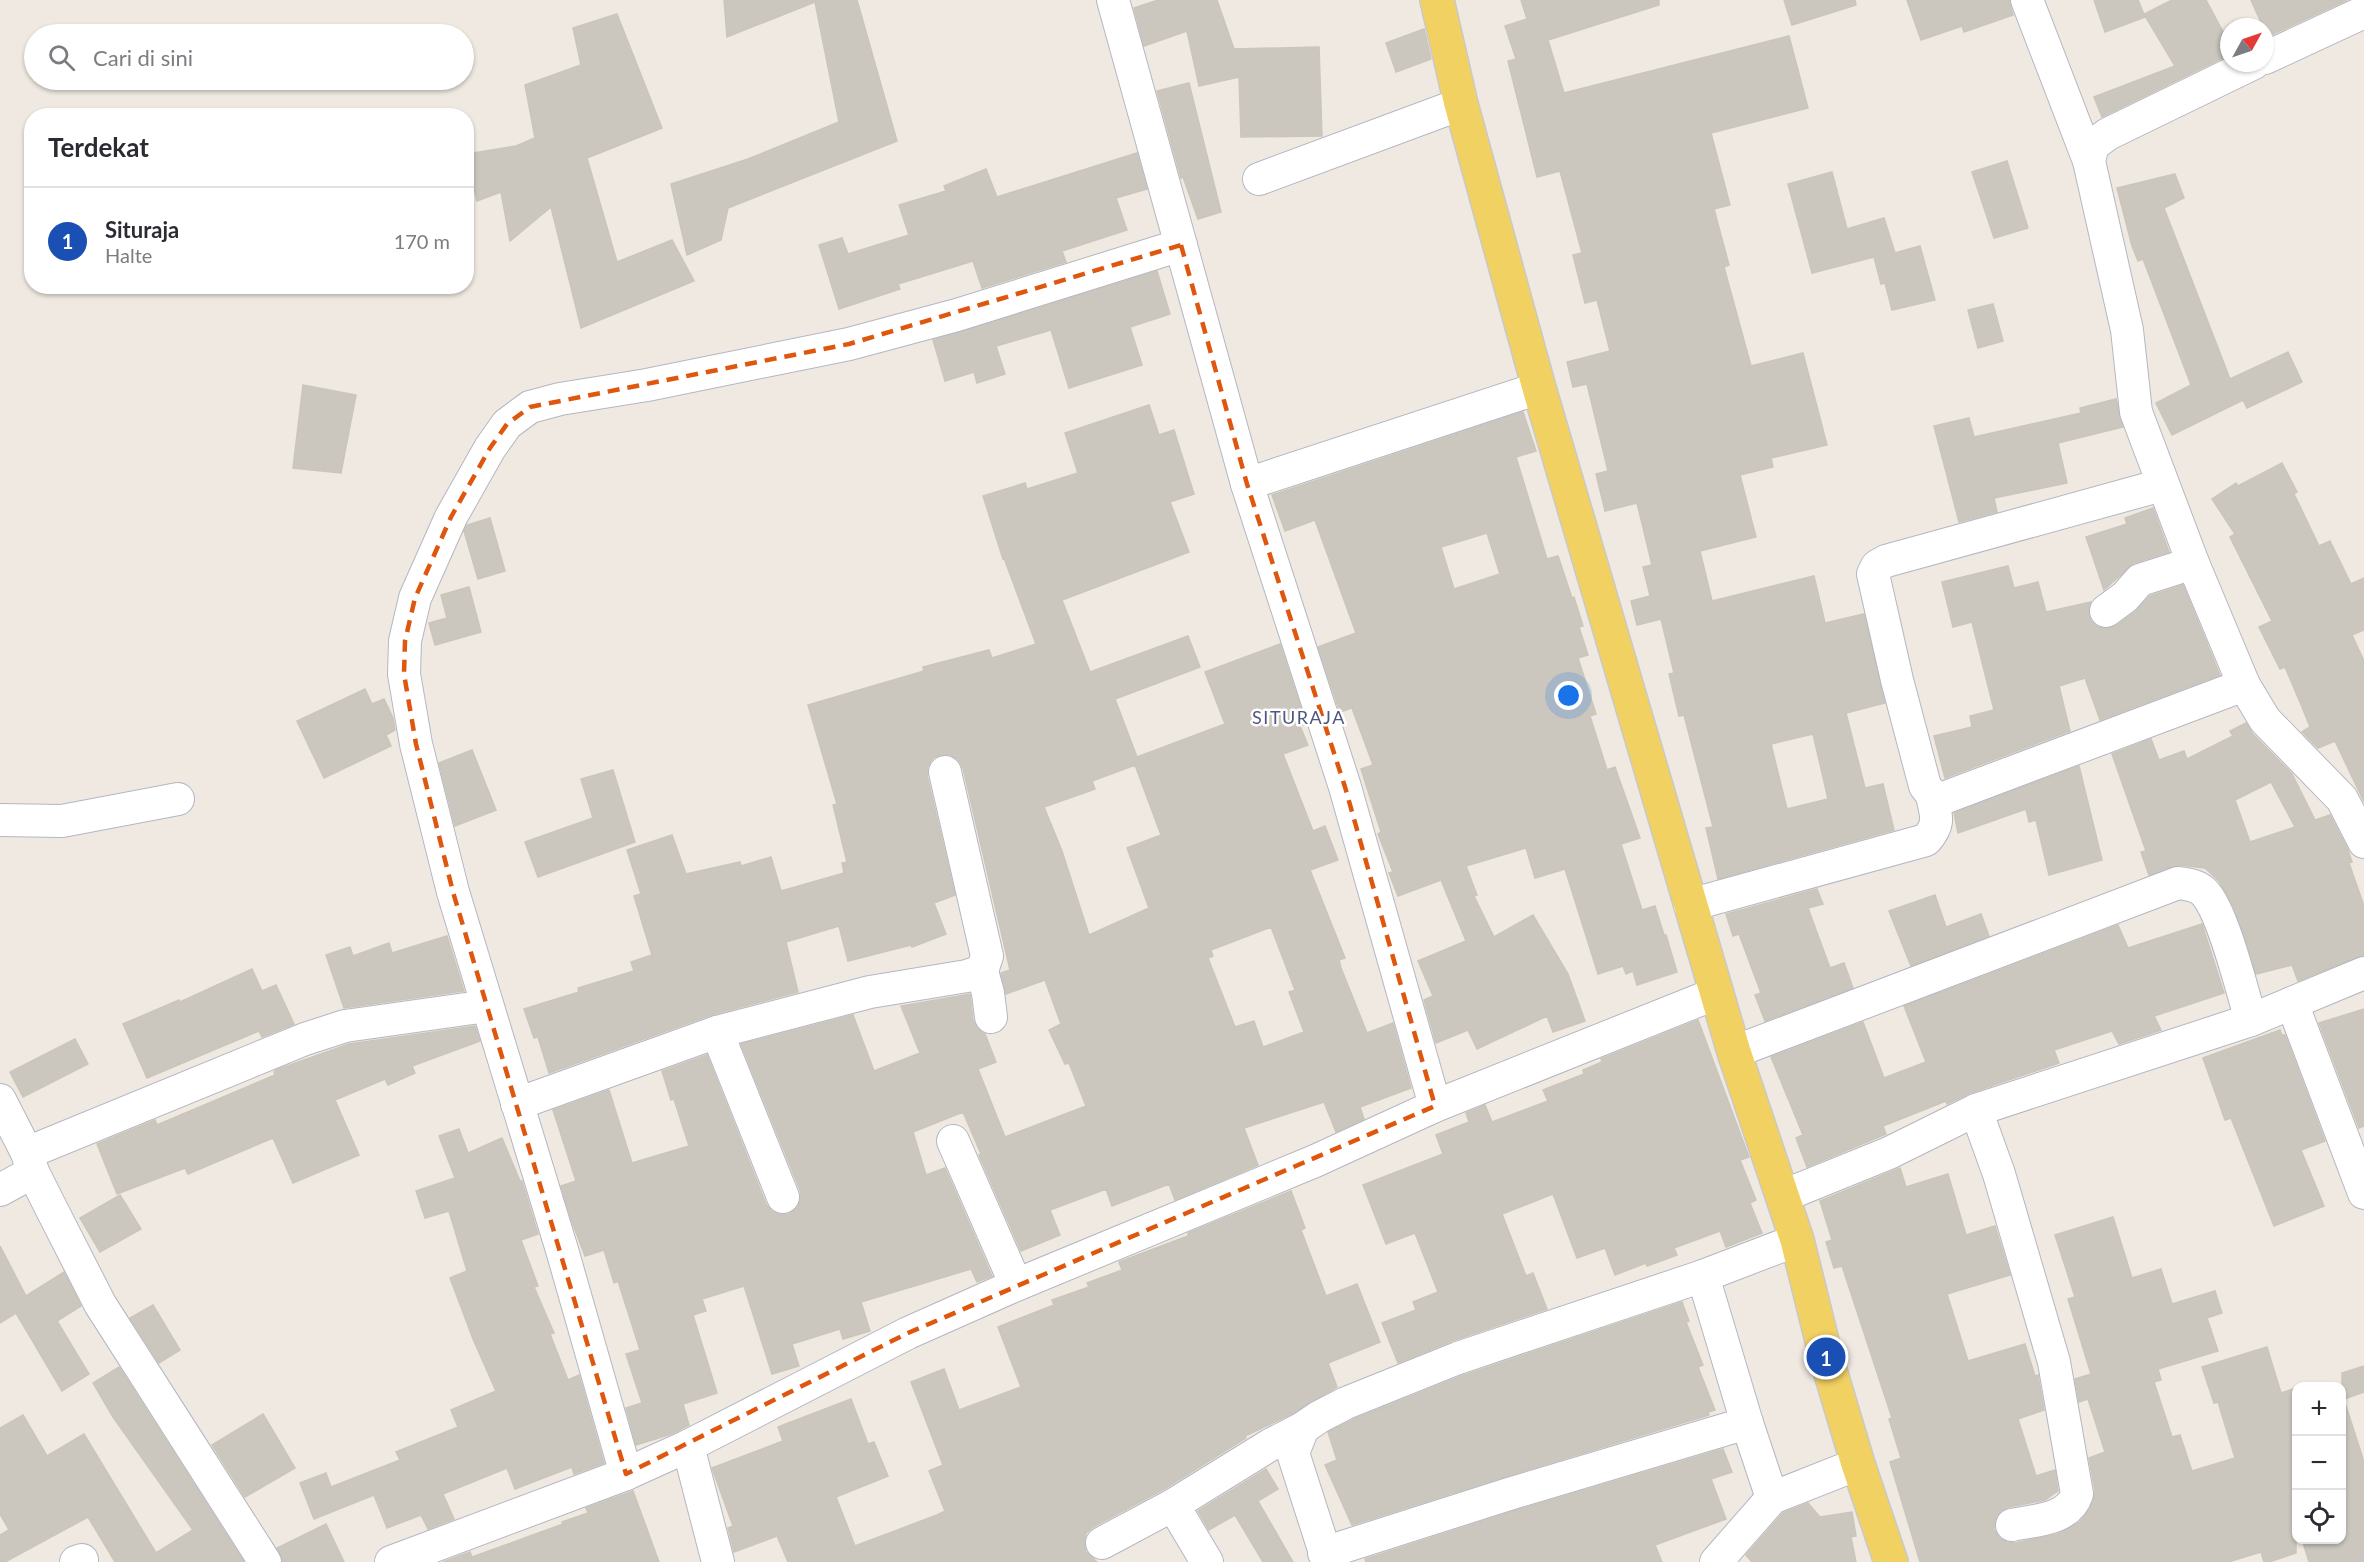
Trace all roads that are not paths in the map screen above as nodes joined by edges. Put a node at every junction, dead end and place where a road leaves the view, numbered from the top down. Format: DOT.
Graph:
graph roads {
  1 [pos="1113,0"];
  2 [pos="1437,0"];
  3 [pos="2027,0"];
  4 [pos="2364,12"];
  5 [pos="2274,54"];
  6 [pos="2235,72"];
  7 [pos="1461,104"];
  8 [pos="2089,161"];
  9 [pos="1259,179"];
  10 [pos="1181,245"];
  11 [pos="1539,388"];
  12 [pos="1247,484"];
  13 [pos="2162,485"];
  14 [pos="2193,563"];
  15 [pos="2106,611"];
  16 [pos="2244,685"];
  17 [pos="945,772"];
  18 [pos="1932,795"];
  19 [pos="178,799"];
  20 [pos="2357,810"];
  21 [pos="0,820"];
  22 [pos="2364,842"];
  23 [pos="1690,905"];
  24 [pos="982,971"];
  25 [pos="2364,973"];
  26 [pos="1717,993"];
  27 [pos="2292,1003"];
  28 [pos="487,1005"];
  29 [pos="991,1017"];
  30 [pos="2251,1020"];
  31 [pos="717,1032"];
  32 [pos="1734,1053"];
  33 [pos="0,1100"];
  34 [pos="517,1104"];
  35 [pos="1435,1106"];
  36 [pos="1976,1110"];
  37 [pos="953,1141"];
  38 [pos="30,1163"];
  39 [pos="0,1190"];
  40 [pos="2364,1192"];
  41 [pos="1783,1196"];
  42 [pos="783,1197"];
  43 [pos="1797,1240"];
  44 [pos="1703,1275"];
  45 [pos="1016,1285"];
  46 [pos="1747,1423"];
  47 [pos="1303,1428"];
  48 [pos="688,1446"];
  49 [pos="1858,1464"];
  50 [pos="626,1474"];
  51 [pos="1772,1498"];
  52 [pos="1173,1505"];
  53 [pos="2012,1525"];
  54 [pos="1102,1543"];
  55 [pos="428,1556"];
  56 [pos="1326,1558"];
  57 [pos="265,1562"];
  58 [pos="391,1562"];
  59 [pos="718,1562"];
  60 [pos="1207,1562"];
  61 [pos="1716,1562"];
  62 [pos="1891,1562"];
  1 -- 10 [label="street"];
  2 -- 7 [label="main road"];
  3 -- 8 [label="street"];
  4 -- 5 [label="street"];
  6 -- 8 [label="street"];
  7 -- 9 [label="street"];
  7 -- 11 [label="main road"];
  8 -- 13 [label="street"];
  10 -- 12 [label="street"];
  10 -- 28 [label="street"];
  11 -- 12 [label="street"];
  11 -- 23 [label="main road"];
  12 -- 35 [label="street"];
  13 -- 14 [label="street"];
  13 -- 18 [label="street"];
  14 -- 15 [label="street"];
  14 -- 16 [label="street"];
  16 -- 18 [label="street"];
  16 -- 20 [label="street"];
  17 -- 24 [label="street"];
  18 -- 23 [label="street"];
  19 -- 21 [label="street"];
  20 -- 22 [label="street"];
  23 -- 26 [label="main road"];
  24 -- 29 [label="street"];
  24 -- 31 [label="street"];
  25 -- 27 [label="street"];
  26 -- 32 [label="main road"];
  26 -- 35 [label="street"];
  27 -- 30 [label="street"];
  27 -- 40 [label="street"];
  28 -- 34 [label="street"];
  28 -- 38 [label="street"];
  30 -- 32 [label="street"];
  30 -- 36 [label="street"];
  31 -- 34 [label="street"];
  31 -- 42 [label="street"];
  32 -- 41 [label="main road"];
  33 -- 38 [label="street"];
  34 -- 50 [label="street"];
  35 -- 45 [label="street"];
  36 -- 41 [label="street"];
  36 -- 53 [label="street"];
  37 -- 45 [label="street"];
  38 -- 39 [label="street"];
  38 -- 57 [label="street"];
  41 -- 43 [label="main road"];
  43 -- 44 [label="street"];
  43 -- 49 [label="main road"];
  44 -- 46 [label="street"];
  44 -- 47 [label="street"];
  45 -- 48 [label="street"];
  46 -- 51 [label="street"];
  46 -- 56 [label="street"];
  47 -- 52 [label="street"];
  47 -- 56 [label="street"];
  48 -- 50 [label="street"];
  48 -- 59 [label="street"];
  49 -- 51 [label="street"];
  49 -- 62 [label="main road"];
  50 -- 55 [label="street"];
  51 -- 61 [label="street"];
  52 -- 54 [label="street"];
  52 -- 60 [label="street"];
  55 -- 58 [label="street"];
}
